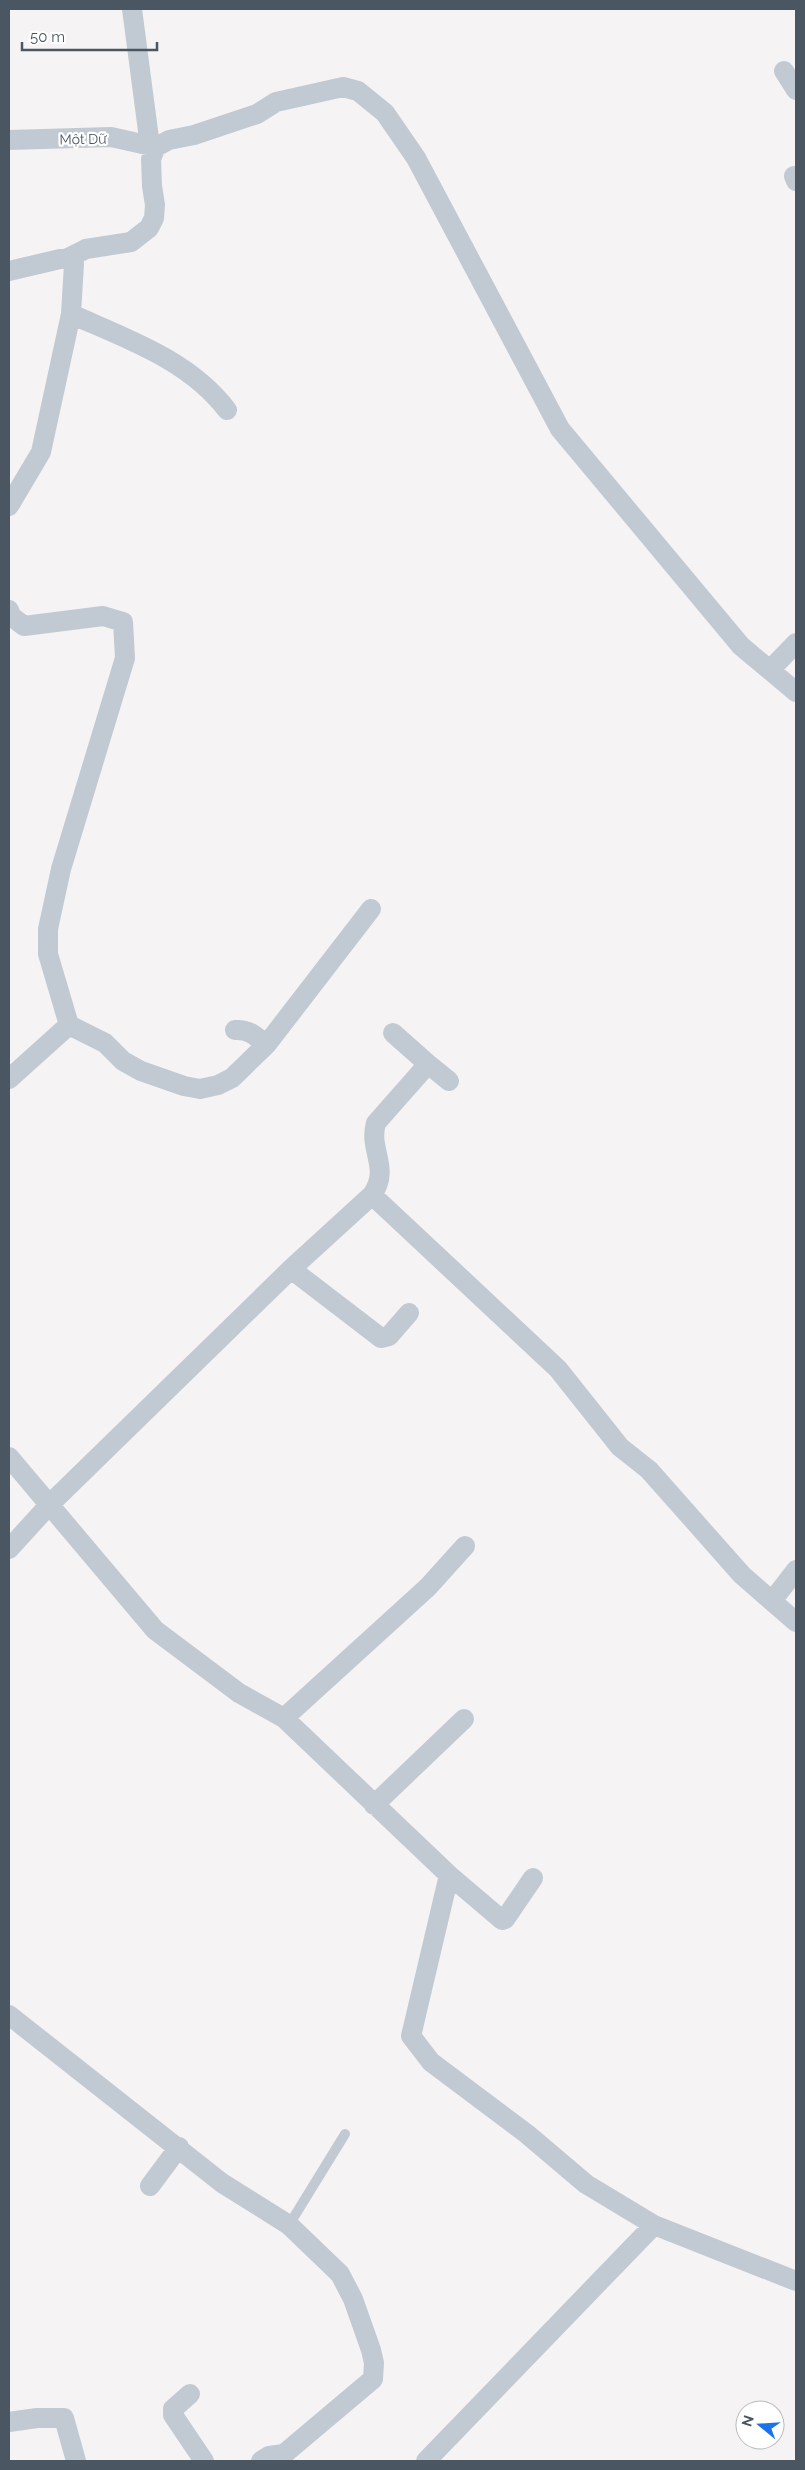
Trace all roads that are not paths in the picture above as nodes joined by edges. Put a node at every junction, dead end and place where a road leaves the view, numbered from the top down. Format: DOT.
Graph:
graph roads {
  1 [pos="132,9"];
  2 [pos="784,71"];
  3 [pos="796,90"];
  4 [pos="9,140"];
  5 [pos="153,147"];
  6 [pos="66,259"];
  7 [pos="9,271"];
  8 [pos="71,314"];
  9 [pos="227,410"];
  10 [pos="9,506"];
  11 [pos="9,610"];
  12 [pos="796,643"];
  13 [pos="770,670"];
  14 [pos="796,692"];
  15 [pos="371,909"];
  16 [pos="69,1025"];
  17 [pos="235,1030"];
  18 [pos="393,1033"];
  19 [pos="266,1045"];
  20 [pos="428,1064"];
  21 [pos="9,1079"];
  22 [pos="449,1081"];
  23 [pos="372,1195"];
  24 [pos="290,1269"];
  25 [pos="409,1313"];
  26 [pos="9,1457"];
  27 [pos="50,1504"];
  28 [pos="465,1546"];
  29 [pos="9,1549"];
  30 [pos="796,1570"];
  31 [pos="772,1601"];
  32 [pos="796,1622"];
  33 [pos="284,1718"];
  34 [pos="464,1719"];
  35 [pos="374,1806"];
  36 [pos="449,1875"];
  37 [pos="533,1878"];
  38 [pos="10,2019"];
  39 [pos="345,2134"];
  40 [pos="179,2148"];
  41 [pos="150,2186"];
  42 [pos="654,2225"];
  43 [pos="289,2226"];
  44 [pos="796,2281"];
  45 [pos="190,2394"];
  46 [pos="9,2422"];
  47 [pos="277,2459"];
  48 [pos="76,2461"];
  49 [pos="204,2461"];
  50 [pos="426,2461"];
  1 -- 5 [label="street"];
  2 -- 3 [label="street"];
  4 -- 5 [label="street, Một Dữ"];
  5 -- 6 [label="street"];
  5 -- 13 [label="street"];
  6 -- 7 [label="street"];
  6 -- 8 [label="street"];
  8 -- 9 [label="street"];
  8 -- 10 [label="street"];
  11 -- 16 [label="street"];
  12 -- 13 [label="street"];
  13 -- 14 [label="street"];
  15 -- 19 [label="street"];
  16 -- 19 [label="street"];
  16 -- 21 [label="street"];
  17 -- 19 [label="street"];
  18 -- 20 [label="street"];
  20 -- 22 [label="street"];
  20 -- 23 [label="street"];
  23 -- 24 [label="street"];
  23 -- 31 [label="street"];
  24 -- 25 [label="street"];
  24 -- 27 [label="street"];
  26 -- 27 [label="street"];
  27 -- 29 [label="street"];
  27 -- 33 [label="street"];
  28 -- 33 [label="street"];
  30 -- 31 [label="street"];
  31 -- 32 [label="street"];
  33 -- 35 [label="street"];
  34 -- 35 [label="street"];
  35 -- 36 [label="street"];
  36 -- 37 [label="street"];
  36 -- 42 [label="street"];
  38 -- 40 [label="street"];
  39 -- 43 [label="lane"];
  40 -- 41 [label="street"];
  40 -- 43 [label="street"];
  42 -- 44 [label="street"];
  42 -- 50 [label="street"];
  43 -- 47 [label="street"];
  45 -- 49 [label="street"];
  46 -- 48 [label="street"];
}
